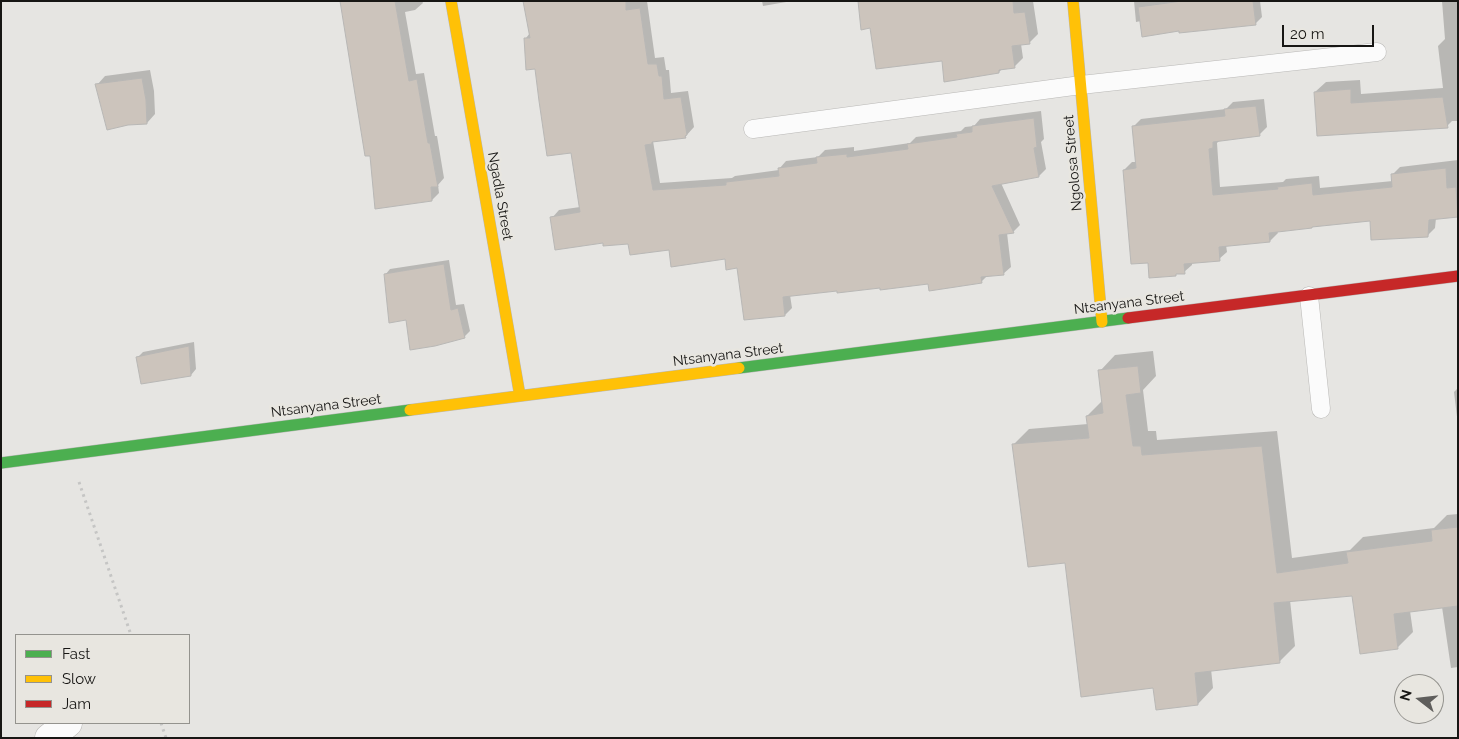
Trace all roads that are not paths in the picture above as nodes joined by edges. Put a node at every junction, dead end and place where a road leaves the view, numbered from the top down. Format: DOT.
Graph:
graph roads {
  1 [pos="451,1"];
  2 [pos="1073,1"];
  3 [pos="1377,52"];
  4 [pos="1081,85"];
  5 [pos="754,129"];
  6 [pos="1458,276"];
  7 [pos="1309,296"];
  8 [pos="1102,322"];
  9 [pos="520,396"];
  10 [pos="1321,409"];
  11 [pos="1,463"];
  12 [pos="67,724"];
  13 [pos="49,738"];
  1 -- 9 [label="street, Ngadla Street"];
  2 -- 4 [label="street, Ngolosa Street"];
  3 -- 4 [label="lane"];
  4 -- 5 [label="lane"];
  4 -- 8 [label="street, Ngolosa Street"];
  6 -- 7 [label="street, Ntsanyana Street"];
  7 -- 8 [label="street, Ntsanyana Street"];
  7 -- 10 [label="lane"];
  8 -- 9 [label="street, Ntsanyana Street"];
  9 -- 11 [label="street, Ntsanyana Street"];
  12 -- 13 [label="street"];
}
